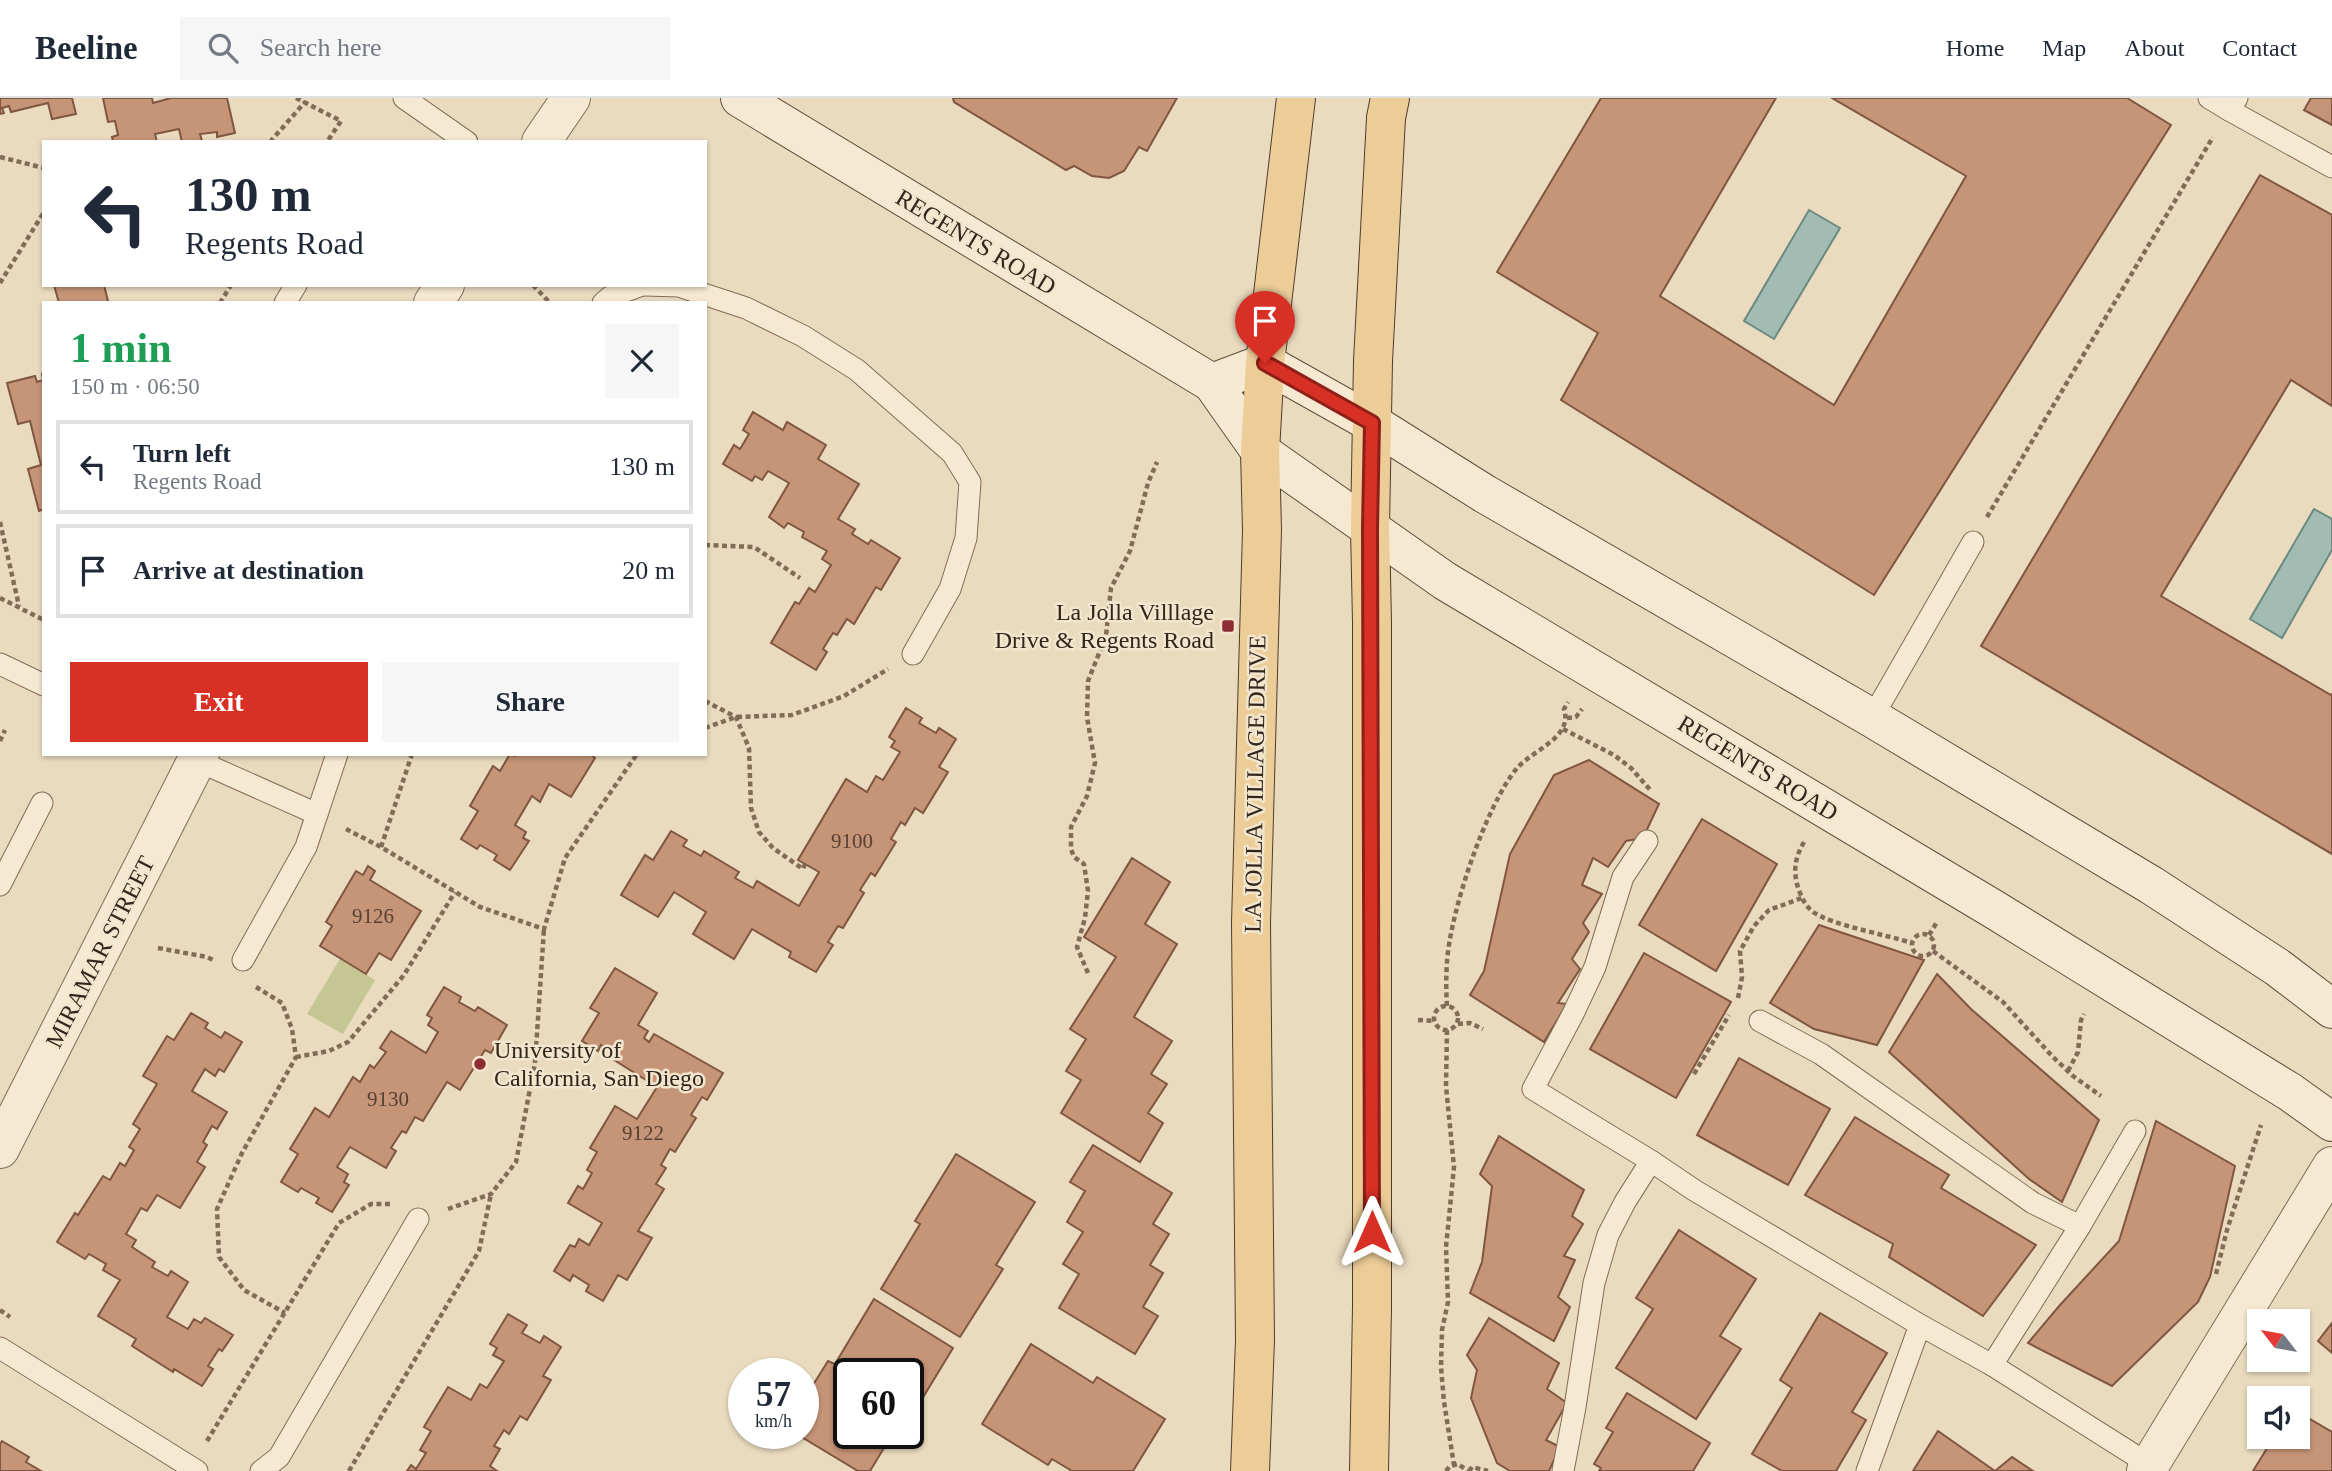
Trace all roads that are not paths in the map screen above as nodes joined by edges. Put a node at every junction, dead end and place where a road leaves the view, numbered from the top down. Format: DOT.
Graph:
graph roads {
  1 [pos="404,98"];
  2 [pos="571,98"];
  3 [pos="740,98"];
  4 [pos="1296,98"];
  5 [pos="1390,98"];
  6 [pos="2209,98"];
  7 [pos="2233,104"];
  8 [pos="464,140"];
  9 [pos="542,140"];
  10 [pos="2332,167"];
  11 [pos="638,287"];
  12 [pos="682,287"];
  13 [pos="605,301"];
  14 [pos="1265,363"];
  15 [pos="1212,383"];
  16 [pos="1372,423"];
  17 [pos="1260,451"];
  18 [pos="1370,528"];
  19 [pos="1973,542"];
  20 [pos="913,654"];
  21 [pos="0,664"];
  22 [pos="42,684"];
  23 [pos="1872,718"];
  24 [pos="336,756"];
  25 [pos="194,757"];
  26 [pos="42,803"];
  27 [pos="317,814"];
  28 [pos="1647,841"];
  29 [pos="0,885"];
  30 [pos="245,971"];
  31 [pos="2332,1009"];
  32 [pos="1760,1021"];
  33 [pos="2332,1122"];
  34 [pos="2135,1131"];
  35 [pos="0,1149"];
  36 [pos="1651,1161"];
  37 [pos="2332,1166"];
  38 [pos="418,1219"];
  39 [pos="2080,1226"];
  40 [pos="1920,1325"];
  41 [pos="0,1348"];
  42 [pos="1992,1366"];
  43 [pos="2148,1468"];
  44 [pos="197,1471"];
  45 [pos="261,1471"];
  46 [pos="1250,1471"];
  47 [pos="1369,1471"];
  48 [pos="1563,1471"];
  49 [pos="1867,1471"];
  1 -- 8 [label="lane"];
  2 -- 9 [label="main road"];
  3 -- 15 [label="main road, REGENTS ROAD"];
  4 -- 14 [label="main road, LA JOLLA VILLAGE DRIVE"];
  5 -- 16 [label="main road"];
  6 -- 7 [label="lane"];
  7 -- 10 [label="lane"];
  11 -- 13 [label="lane"];
  12 -- 20 [label="lane"];
  14 -- 15 [label="main road"];
  14 -- 16 [label="main road"];
  14 -- 17 [label="main road, LA JOLLA VILLAGE DRIVE"];
  15 -- 17 [label="main road, REGENTS ROAD"];
  16 -- 18 [label="main road"];
  16 -- 23 [label="main road"];
  17 -- 18 [label="main road, REGENTS ROAD"];
  17 -- 46 [label="main road, LA JOLLA VILLAGE DRIVE"];
  18 -- 33 [label="main road, REGENTS ROAD"];
  18 -- 47 [label="main road"];
  19 -- 23 [label="lane"];
  21 -- 22 [label="lane"];
  23 -- 31 [label="main road"];
  24 -- 27 [label="lane"];
  25 -- 27 [label="lane"];
  25 -- 35 [label="main road, MIRAMAR STREET"];
  26 -- 29 [label="lane"];
  27 -- 30 [label="lane"];
  28 -- 36 [label="lane"];
  32 -- 39 [label="lane"];
  34 -- 39 [label="lane"];
  36 -- 40 [label="lane"];
  36 -- 48 [label="lane"];
  37 -- 43 [label="main road"];
  38 -- 45 [label="lane"];
  39 -- 42 [label="lane"];
  40 -- 42 [label="lane"];
  40 -- 49 [label="lane"];
  41 -- 44 [label="lane"];
  42 -- 43 [label="lane"];
}
